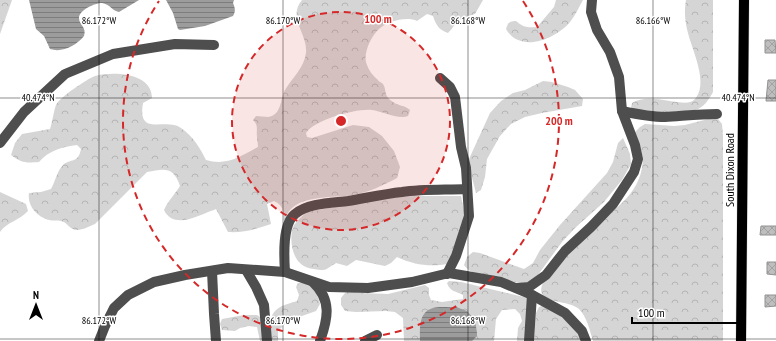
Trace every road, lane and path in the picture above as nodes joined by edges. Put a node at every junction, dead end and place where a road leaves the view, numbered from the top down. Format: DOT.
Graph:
graph roads {
  1 [pos="592,0"];
  2 [pos="744,0"];
  3 [pos="214,45"];
  4 [pos="440,78"];
  5 [pos="622,111"];
  6 [pos="717,114"];
  7 [pos="0,143"];
  8 [pos="467,189"];
  9 [pos="246,270"];
  10 [pos="212,271"];
  11 [pos="286,272"];
  12 [pos="447,274"];
  13 [pos="312,281"];
  14 [pos="516,288"];
  15 [pos="532,295"];
  16 [pos="377,335"];
  17 [pos="99,341"];
  18 [pos="216,341"];
  19 [pos="267,341"];
  20 [pos="320,341"];
  21 [pos="365,341"];
  22 [pos="529,341"];
  23 [pos="586,341"];
  24 [pos="742,341"];
  1 -- 5 [label="lane"];
  2 -- 24 [label="main road, South Dixon Road"];
  3 -- 7 [label="lane"];
  4 -- 8 [label="lane"];
  5 -- 6 [label="lane"];
  5 -- 14 [label="lane"];
  8 -- 11 [label="lane"];
  8 -- 12 [label="lane"];
  9 -- 10 [label="lane"];
  9 -- 11 [label="lane"];
  9 -- 19 [label="lane"];
  10 -- 17 [label="lane"];
  10 -- 18 [label="lane"];
  11 -- 13 [label="lane"];
  12 -- 13 [label="lane"];
  12 -- 14 [label="lane"];
  13 -- 20 [label="lane"];
  14 -- 15 [label="lane"];
  15 -- 22 [label="lane"];
  15 -- 23 [label="lane"];
  16 -- 21 [label="lane"];
}
